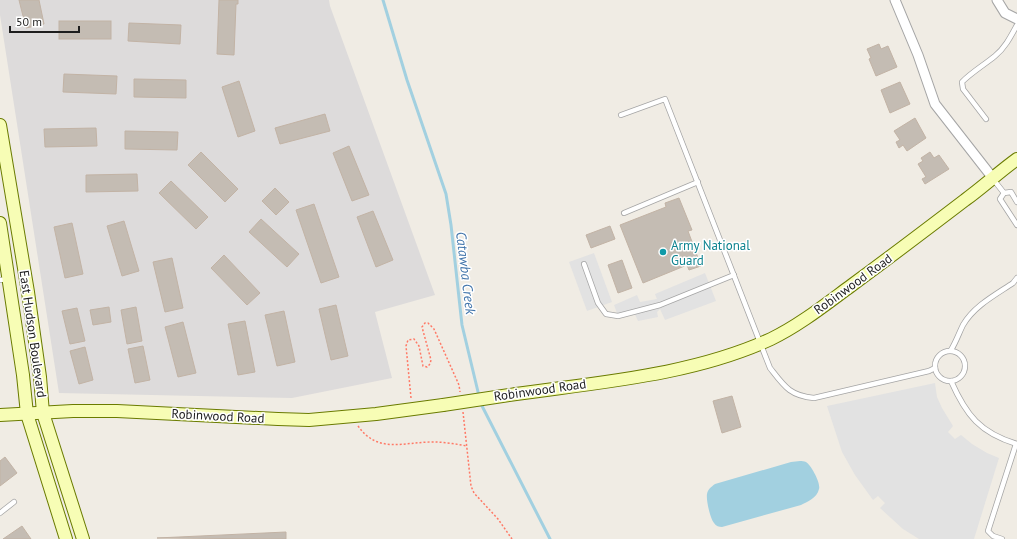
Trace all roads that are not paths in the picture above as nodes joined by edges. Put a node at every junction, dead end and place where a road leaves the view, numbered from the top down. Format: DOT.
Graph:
graph roads {
  1 [pos="895,0"];
  2 [pos="997,0"];
  3 [pos="1017,19"];
  4 [pos="1017,25"];
  5 [pos="621,115"];
  6 [pos="986,119"];
  7 [pos="0,126"];
  8 [pos="1017,159"];
  9 [pos="992,178"];
  10 [pos="698,182"];
  11 [pos="1004,193"];
  12 [pos="1017,202"];
  13 [pos="624,213"];
  14 [pos="0,223"];
  15 [pos="1017,225"];
  16 [pos="584,264"];
  17 [pos="734,276"];
  18 [pos="1017,278"];
  19 [pos="4,279"];
  20 [pos="761,343"];
  21 [pos="951,350"];
  22 [pos="935,370"];
  23 [pos="953,381"];
  24 [pos="43,413"];
  25 [pos="27,414"];
  26 [pos="0,415"];
  27 [pos="1016,444"];
  28 [pos="14,502"];
  29 [pos="0,513"];
  30 [pos="66,539"];
  31 [pos="83,539"];
  32 [pos="1002,539"];
  1 -- 9 [label="street"];
  2 -- 3 [label="street"];
  4 -- 6 [label="lane"];
  5 -- 10 [label="lane"];
  7 -- 24 [label="main road, East Hudson Boulevard"];
  8 -- 9 [label="main road, Robinwood Road"];
  9 -- 11 [label="lane"];
  9 -- 20 [label="main road, Robinwood Road"];
  10 -- 13 [label="lane"];
  10 -- 17 [label="lane"];
  11 -- 12 [label="lane"];
  11 -- 15 [label="lane"];
  14 -- 19 [label="main road, East Hudson Boulevard"];
  16 -- 17 [label="lane"];
  17 -- 20 [label="lane"];
  18 -- 21 [label="lane"];
  19 -- 25 [label="main road, East Hudson Boulevard"];
  20 -- 22 [label="lane"];
  20 -- 24 [label="main road, Robinwood Road, bridge"];
  21 -- 22 [label="lane"];
  21 -- 23 [label="lane"];
  22 -- 23 [label="lane"];
  23 -- 27 [label="lane"];
  24 -- 25 [label="main road, Robinwood Road"];
  24 -- 31 [label="main road, East Hudson Boulevard"];
  25 -- 26 [label="main road, Robinwood Road"];
  25 -- 30 [label="main road, East Hudson Boulevard"];
  27 -- 32 [label="lane"];
  28 -- 29 [label="lane"];
}
